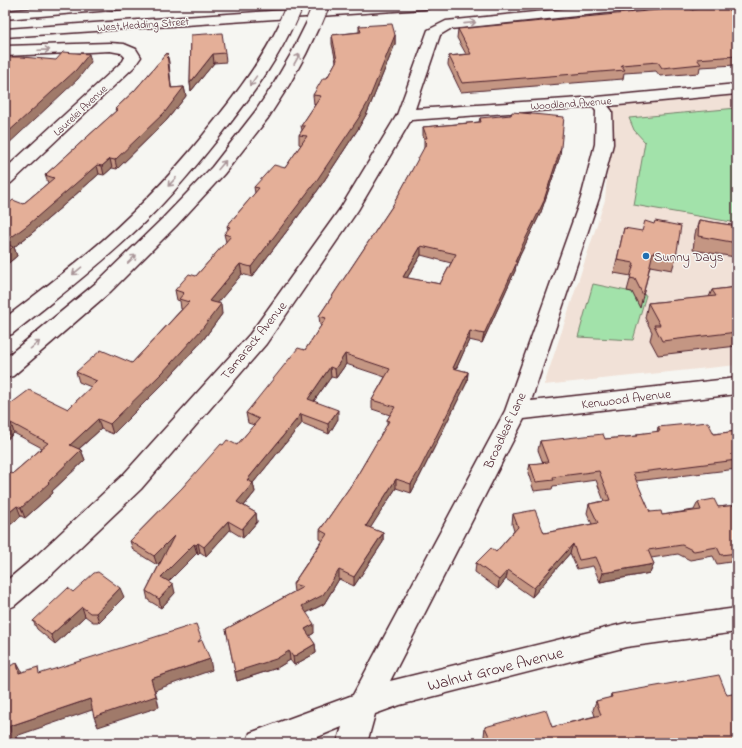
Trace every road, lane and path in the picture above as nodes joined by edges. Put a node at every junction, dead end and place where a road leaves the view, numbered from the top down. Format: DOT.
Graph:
graph roads {
  1 [pos="123,5"];
  2 [pos="295,5"];
  3 [pos="424,5"];
  4 [pos="645,5"];
  5 [pos="318,13"];
  6 [pos="5,15"];
  7 [pos="5,33"];
  8 [pos="110,47"];
  9 [pos="5,51"];
  10 [pos="737,89"];
  11 [pos="597,102"];
  12 [pos="404,115"];
  13 [pos="6,177"];
  14 [pos="5,329"];
  15 [pos="5,370"];
  16 [pos="737,386"];
  17 [pos="516,411"];
  18 [pos="5,598"];
  19 [pos="737,620"];
  20 [pos="364,703"];
  21 [pos="261,743"];
  22 [pos="352,743"];
  1 -- 6 [label="main road, West Hedding Street"];
  2 -- 14 [label="main road, one-way, bridge"];
  3 -- 7 [label="main road, West Hedding Street"];
  12 -- 4 [label="main road, Tamarack Avenue, one-way"];
  15 -- 5 [label="main road, one-way"];
  9 -- 8 [label="main road, West Hedding Street, one-way"];
  8 -- 13 [label="main road, Laurelei Avenue"];
  10 -- 11 [label="main road, Woodland Avenue"];
  11 -- 12 [label="main road, Woodland Avenue"];
  11 -- 17 [label="main road, Broadleaf Lane"];
  12 -- 18 [label="main road, Tamarack Avenue"];
  16 -- 17 [label="main road, Kenwood Avenue"];
  17 -- 20 [label="main road, Broadleaf Lane"];
  19 -- 20 [label="main road, Walnut Grove Avenue"];
  20 -- 21 [label="main road, Walnut Grove Avenue"];
  20 -- 22 [label="main road, Broadleaf Lane"];
}
